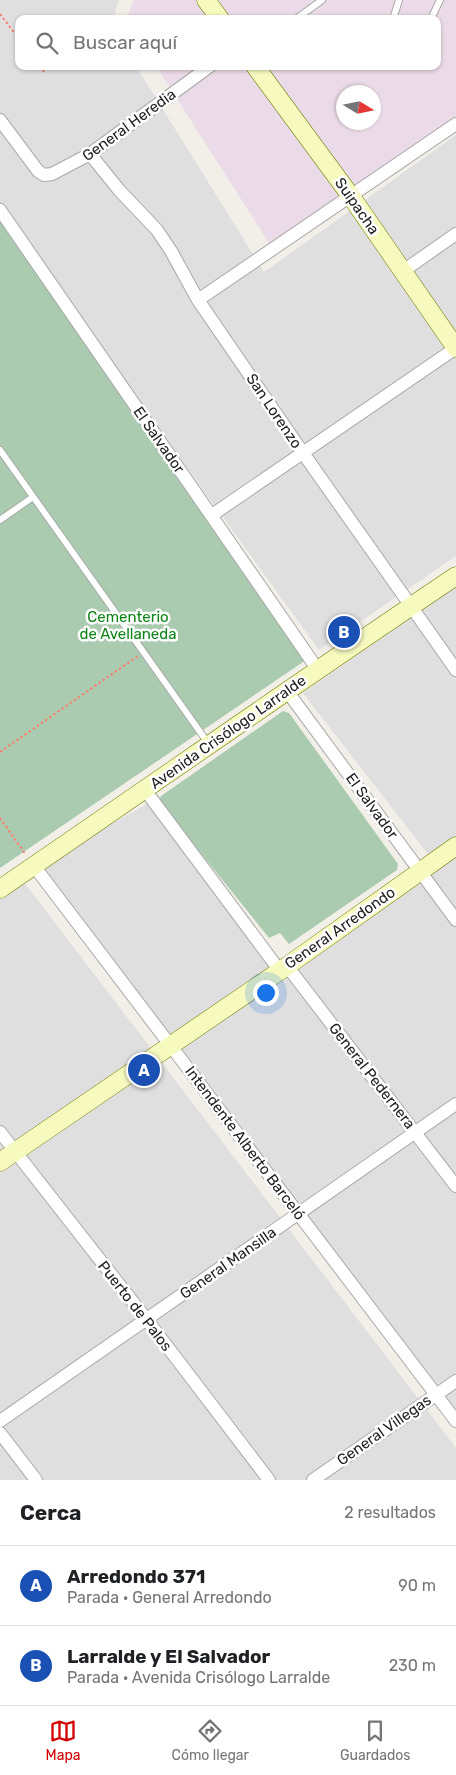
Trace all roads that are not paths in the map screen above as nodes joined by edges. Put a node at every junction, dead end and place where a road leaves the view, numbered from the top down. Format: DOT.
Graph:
graph roads {
  1 [pos="206,0"];
  2 [pos="322,0"];
  3 [pos="399,0"];
  4 [pos="440,0"];
  5 [pos="217,15"];
  6 [pos="301,15"];
  7 [pos="394,15"];
  8 [pos="433,15"];
  9 [pos="205,70"];
  10 [pos="258,70"];
  11 [pos="0,120"];
  12 [pos="456,124"];
  13 [pos="90,154"];
  14 [pos="350,195"];
  15 [pos="0,210"];
  16 [pos="456,234"];
  17 [pos="403,271"];
  18 [pos="198,300"];
  19 [pos="456,348"];
  20 [pos="0,450"];
  21 [pos="303,453"];
  22 [pos="33,497"];
  23 [pos="212,515"];
  24 [pos="0,520"];
  25 [pos="456,576"];
  26 [pos="410,606"];
  27 [pos="318,670"];
  28 [pos="456,670"];
  29 [pos="287,691"];
  30 [pos="205,738"];
  31 [pos="145,790"];
  32 [pos="456,846"];
  33 [pos="34,866"];
  34 [pos="420,872"];
  35 [pos="0,888"];
  36 [pos="456,920"];
  37 [pos="283,968"];
  38 [pos="170,1045"];
  39 [pos="456,1104"];
  40 [pos="0,1132"];
  41 [pos="415,1133"];
  42 [pos="15,1152"];
  43 [pos="0,1162"];
  44 [pos="456,1186"];
  45 [pos="298,1213"];
  46 [pos="147,1320"];
  47 [pos="456,1380"];
  48 [pos="436,1394"];
  49 [pos="456,1421"];
  50 [pos="0,1422"];
  51 [pos="0,1434"];
  52 [pos="36,1480"];
  53 [pos="269,1480"];
  54 [pos="313,1480"];
  1 -- 5 [label="street"];
  2 -- 6 [label="lane"];
  3 -- 7 [label="lane"];
  4 -- 8 [label="lane"];
  9 -- 13 [label="street, General Heredia"];
  10 -- 14 [label="street, Suipacha"];
  11 -- 13 [label="street, General Heredia"];
  12 -- 14 [label="street"];
  13 -- 18 [label="street, San Lorenzo"];
  14 -- 17 [label="street, Suipacha"];
  14 -- 18 [label="street"];
  15 -- 23 [label="street, El Salvador"];
  16 -- 17 [label="street"];
  17 -- 19 [label="street, Suipacha"];
  18 -- 21 [label="street, San Lorenzo"];
  19 -- 21 [label="street"];
  20 -- 22 [label="lane"];
  21 -- 23 [label="street"];
  21 -- 26 [label="street, San Lorenzo"];
  22 -- 24 [label="lane"];
  22 -- 30 [label="lane"];
  23 -- 27 [label="street, El Salvador"];
  25 -- 26 [label="street, Avenida Crisólogo Larralde"];
  26 -- 27 [label="street, Avenida Crisólogo Larralde"];
  26 -- 28 [label="street, San Lorenzo"];
  27 -- 29 [label="street, Avenida Crisólogo Larralde"];
  29 -- 30 [label="street, Avenida Crisólogo Larralde"];
  29 -- 34 [label="street, El Salvador"];
  30 -- 31 [label="street, Avenida Crisólogo Larralde"];
  31 -- 33 [label="street, Avenida Crisólogo Larralde"];
  31 -- 37 [label="street, General Pedernera"];
  32 -- 34 [label="street, General Arredondo"];
  33 -- 35 [label="street, Avenida Crisólogo Larralde"];
  33 -- 38 [label="street, Intendente Alberto Barceló"];
  34 -- 36 [label="street, El Salvador"];
  34 -- 37 [label="street, General Arredondo"];
  37 -- 38 [label="street, General Arredondo"];
  37 -- 41 [label="street, General Pedernera"];
  38 -- 42 [label="street, General Arredondo"];
  38 -- 45 [label="street, Intendente Alberto Barceló"];
  39 -- 41 [label="street, General Mansilla"];
  40 -- 42 [label="street, Puerto de Palos"];
  41 -- 44 [label="street, General Pedernera"];
  41 -- 45 [label="street, General Mansilla"];
  42 -- 43 [label="street, General Arredondo"];
  42 -- 46 [label="street, Puerto de Palos"];
  45 -- 46 [label="street, General Mansilla"];
  45 -- 48 [label="street, Intendente Alberto Barceló"];
  46 -- 50 [label="street, General Mansilla"];
  46 -- 53 [label="street, Puerto de Palos"];
  47 -- 48 [label="street, General Villegas"];
  48 -- 49 [label="street, Intendente Alberto Barceló"];
  48 -- 54 [label="street, General Villegas"];
  51 -- 52 [label="street"];
}
